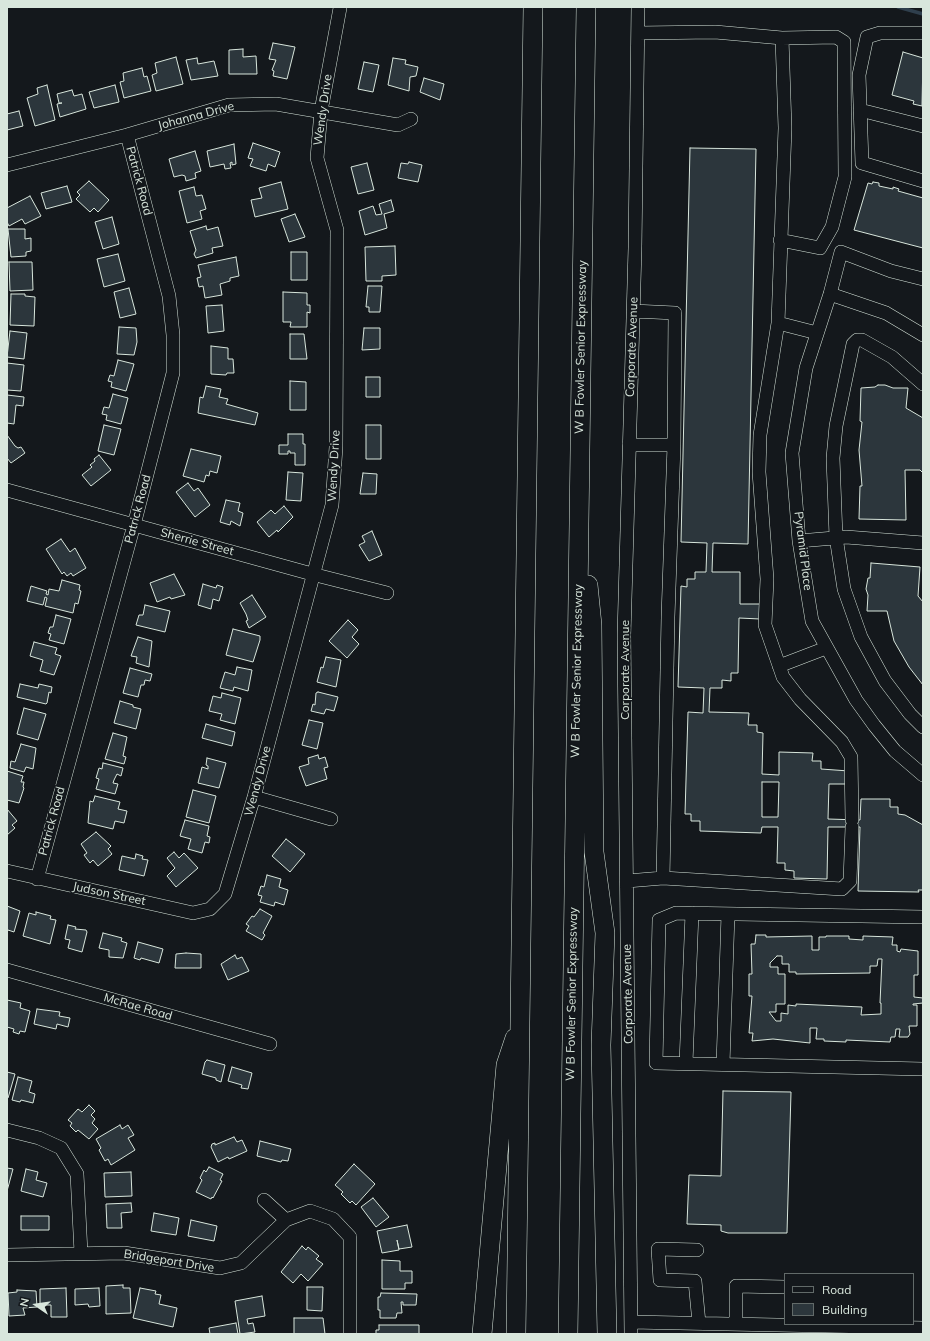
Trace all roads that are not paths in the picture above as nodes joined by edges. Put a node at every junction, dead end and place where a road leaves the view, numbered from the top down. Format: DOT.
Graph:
graph roads {
  1 [pos="533,7"];
  2 [pos="586,7"];
  3 [pos="638,7"];
  4 [pos="340,8"];
  5 [pos="638,33"];
  6 [pos="923,33"];
  7 [pos="782,38"];
  8 [pos="860,110"];
  9 [pos="321,111"];
  10 [pos="410,119"];
  11 [pos="923,126"];
  12 [pos="127,135"];
  13 [pos="7,165"];
  14 [pos="923,181"];
  15 [pos="780,240"];
  16 [pos="923,279"];
  17 [pos="830,294"];
  18 [pos="633,311"];
  19 [pos="778,323"];
  20 [pos="817,334"];
  21 [pos="923,335"];
  22 [pos="923,384"];
  23 [pos="629,445"];
  24 [pos="674,445"];
  25 [pos="579,486"];
  26 [pos="7,490"];
  27 [pos="134,525"];
  28 [pos="836,538"];
  29 [pos="800,541"];
  30 [pos="923,543"];
  31 [pos="312,574"];
  32 [pos="387,593"];
  33 [pos="826,648"];
  34 [pos="779,666"];
  35 [pos="923,727"];
  36 [pos="923,775"];
  37 [pos="254,797"];
  38 [pos="331,819"];
  39 [pos="7,871"];
  40 [pos="36,878"];
  41 [pos="663,878"];
  42 [pos="627,881"];
  43 [pos="210,909"];
  44 [pos="692,913"];
  45 [pos="728,914"];
  46 [pos="923,917"];
  47 [pos="7,970"];
  48 [pos="521,1015"];
  49 [pos="270,1044"];
  50 [pos="686,1063"];
  51 [pos="723,1064"];
  52 [pos="923,1070"];
  53 [pos="7,1130"];
  54 [pos="264,1200"];
  55 [pos="286,1220"];
  56 [pos="697,1250"];
  57 [pos="81,1253"];
  58 [pos="7,1255"];
  59 [pos="784,1288"];
  60 [pos="699,1323"];
  61 [pos="736,1324"];
  62 [pos="631,1328"];
  63 [pos="923,1328"];
  64 [pos="811,1330"];
  65 [pos="350,1334"];
  66 [pos="482,1334"];
  67 [pos="516,1334"];
  68 [pos="568,1334"];
  69 [pos="607,1334"];
  1 -- 48 [label="highway"];
  2 -- 25 [label="highway, W B Fowler Senior Expressway"];
  3 -- 5 [label="street, Corporate Avenue"];
  4 -- 9 [label="street, Wendy Drive"];
  5 -- 7 [label="street"];
  5 -- 18 [label="street, Corporate Avenue"];
  6 -- 8 [label="street"];
  7 -- 15 [label="street"];
  7 -- 15 [label="street"];
  8 -- 11 [label="street"];
  8 -- 14 [label="street"];
  9 -- 10 [label="street, Johanna Drive"];
  9 -- 12 [label="street, Johanna Drive"];
  9 -- 31 [label="street, Wendy Drive"];
  12 -- 13 [label="street, Johanna Drive"];
  12 -- 27 [label="street, Patrick Road"];
  15 -- 19 [label="street"];
  16 -- 17 [label="street, Pyramid Place"];
  17 -- 20 [label="street, Pyramid Place"];
  17 -- 21 [label="street"];
  18 -- 23 [label="street, Corporate Avenue"];
  18 -- 24 [label="street"];
  19 -- 20 [label="street"];
  19 -- 34 [label="street"];
  20 -- 29 [label="street, Pyramid Place"];
  22 -- 28 [label="street"];
  23 -- 24 [label="street"];
  23 -- 42 [label="street, Corporate Avenue"];
  24 -- 41 [label="street"];
  25 -- 68 [label="highway, W B Fowler Senior Expressway"];
  25 -- 69 [label="highway"];
  26 -- 27 [label="street, Sherrie Street"];
  27 -- 31 [label="street, Sherrie Street"];
  27 -- 40 [label="street, Patrick Road"];
  28 -- 29 [label="street"];
  28 -- 30 [label="street"];
  28 -- 35 [label="street"];
  29 -- 33 [label="street, Pyramid Place"];
  31 -- 32 [label="street, Sherrie Street"];
  31 -- 37 [label="street, Wendy Drive"];
  33 -- 34 [label="street"];
  33 -- 36 [label="street, Pyramid Place"];
  34 -- 41 [label="street"];
  37 -- 38 [label="street"];
  37 -- 43 [label="street, Wendy Drive"];
  39 -- 40 [label="street, Judson Street"];
  40 -- 43 [label="street, Judson Street"];
  41 -- 42 [label="street"];
  42 -- 62 [label="street, Corporate Avenue"];
  44 -- 45 [label="street"];
  44 -- 50 [label="street"];
  44 -- 50 [label="street"];
  45 -- 46 [label="street"];
  45 -- 51 [label="street"];
  47 -- 49 [label="street, McRae Road"];
  48 -- 66 [label="highway"];
  48 -- 67 [label="highway"];
  50 -- 51 [label="street"];
  51 -- 52 [label="street"];
  53 -- 57 [label="street"];
  54 -- 55 [label="street"];
  55 -- 57 [label="street, Bridgeport Drive"];
  55 -- 65 [label="street, Bridgeport Drive"];
  56 -- 60 [label="street"];
  57 -- 58 [label="street, Bridgeport Drive"];
  59 -- 61 [label="street"];
  60 -- 61 [label="street"];
  60 -- 62 [label="street"];
  61 -- 64 [label="street"];
  63 -- 64 [label="street"];
}
